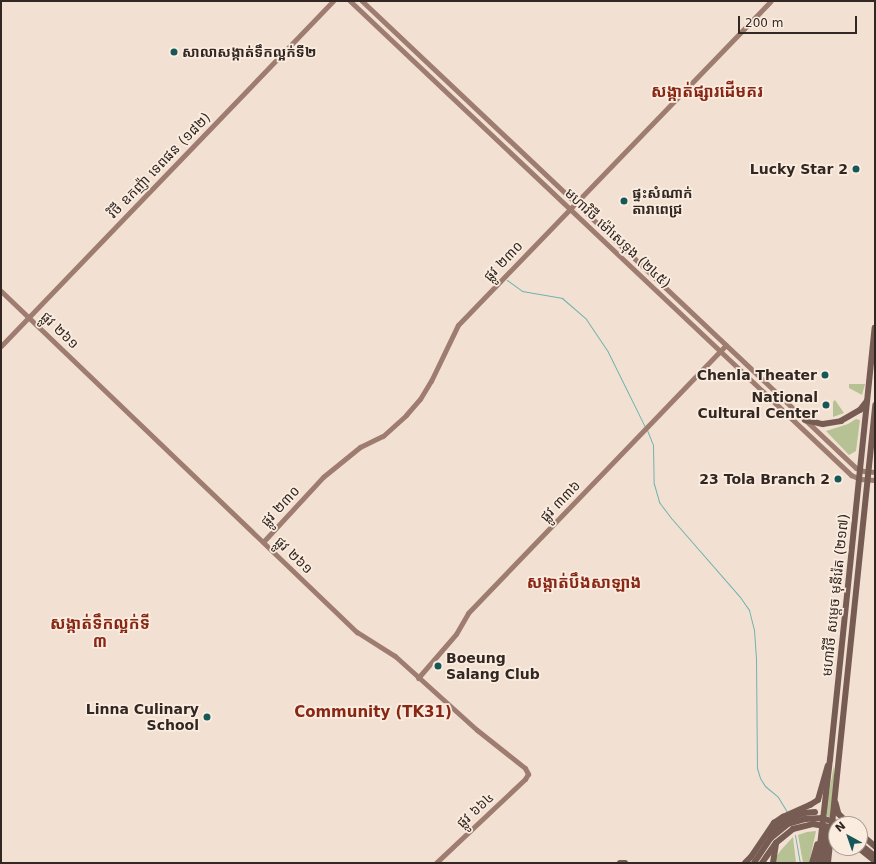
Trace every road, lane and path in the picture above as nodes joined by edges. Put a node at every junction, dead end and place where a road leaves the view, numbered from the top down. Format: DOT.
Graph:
graph roads {
  1 [pos="333,1"];
  2 [pos="350,1"];
  3 [pos="362,1"];
  4 [pos="771,1"];
  5 [pos="576,203"];
  6 [pos="570,209"];
  7 [pos="1,290"];
  8 [pos="29,317"];
  9 [pos="875,328"];
  10 [pos="1,346"];
  11 [pos="726,346"];
  12 [pos="720,352"];
  13 [pos="867,400"];
  14 [pos="875,405"];
  15 [pos="804,420"];
  16 [pos="860,470"];
  17 [pos="868,472"];
  18 [pos="875,472"];
  19 [pos="860,479"];
  20 [pos="867,480"];
  21 [pos="875,480"];
  22 [pos="263,542"];
  23 [pos="418,678"];
  24 [pos="830,760"];
  25 [pos="528,774"];
  26 [pos="835,795"];
  27 [pos="815,812"];
  28 [pos="833,816"];
  29 [pos="842,816"];
  30 [pos="828,820"];
  31 [pos="828,826"];
  32 [pos="827,830"];
  33 [pos="820,837"];
  34 [pos="768,840"];
  35 [pos="776,843"];
  36 [pos="436,863"];
  37 [pos="620,863"];
  38 [pos="625,863"];
  39 [pos="745,863"];
  40 [pos="754,863"];
  41 [pos="763,863"];
  42 [pos="773,863"];
  43 [pos="812,863"];
  44 [pos="818,863"];
  45 [pos="823,863"];
  1 -- 8 [label="street, វិថី ឧកញ៉ា ទេពផន (១៨២)"];
  2 -- 6 [label="street, មហាវិថី ម៉ៅសេទុង (២៤៥)"];
  3 -- 5 [label="street, មហាវិថី ម៉ៅសេទុង (២៤៥)"];
  4 -- 5 [label="street, ផ្លូវ ២៣០"];
  5 -- 6 [label="street, ផ្លូវ ២៣០"];
  5 -- 11 [label="street, មហាវិថី ម៉ៅសេទុង (២៤៥)"];
  6 -- 12 [label="street, មហាវិថី ម៉ៅសេទុង (២៤៥)"];
  6 -- 22 [label="street, ផ្លូវ ២៣០"];
  7 -- 8 [label="street, ផ្លូវ ២៦១"];
  8 -- 10 [label="street, វិថី ឧកញ៉ា ទេពផន (១៨២)"];
  8 -- 22 [label="street, ផ្លូវ ២៦១"];
  9 -- 13 [label="main road, មហាវិថី សម្តេច មុនីរ៉េត (២១៧)"];
  11 -- 12 [label="street, ផ្លូវ ៣៣៦"];
  11 -- 15 [label="street, មហាវិថី ម៉ៅសេទុង (២៤៥)"];
  12 -- 19 [label="street, មហាវិថី ម៉ៅសេទុង (២៤៥)"];
  12 -- 23 [label="street, ផ្លូវ ៣៣៦"];
  13 -- 15 [label="main road"];
  13 -- 16 [label="main road, មហាវិថី សម្តេច មុនីរ៉េត (២១៧)"];
  14 -- 17 [label="main road, មហាវិថី សម្តេច មុនីរ៉េត (២១៧)"];
  15 -- 16 [label="street, មហាវិថី ម៉ៅសេទុង (២៤៥)"];
  16 -- 17 [label="street, មហាវិថី ម៉ៅសេទុង (២៤៥)"];
  16 -- 19 [label="main road, មហាវិថី សម្តេច មុនីរ៉េត (២១៧)"];
  17 -- 18 [label="street, មហាវិថី ម៉ៅសេទុង (២៤៥)"];
  17 -- 20 [label="main road, មហាវិថី សម្តេច មុនីរ៉េត (២១៧)"];
  19 -- 20 [label="street, មហាវិថី ម៉ៅសេទុង (២៤៥)"];
  19 -- 24 [label="main road, មហាវិថី សម្តេច មុនីរ៉េត (២១៧)"];
  20 -- 21 [label="street, មហាវិថី ម៉ៅសេទុង (២៤៥)"];
  20 -- 26 [label="main road, មហាវិថី សម្តេច មុនីរ៉េត (២១៧)"];
  22 -- 23 [label="street, ផ្លូវ ២៦១"];
  23 -- 25 [label="street, ផ្លូវ ២៦១"];
  24 -- 33 [label="main road, មហាវិថី សម្តេច មុនីរ៉េត (២១៧)"];
  24 -- 34 [label="main road"];
  25 -- 36 [label="street, ផ្លូវ ៦៦៤"];
  26 -- 28 [label="main road, មហាវិថី សម្តេច មុនីរ៉េត (២១៧)"];
  26 -- 29 [label="main road"];
  27 -- 34 [label="main road"];
  30 -- 34 [label="main road, bridge"];
  31 -- 35 [label="main road, bridge"];
  32 -- 45 [label="main road"];
  33 -- 43 [label="main road"];
  33 -- 44 [label="main road, មហាវិថី សម្តេច មុនីរ៉េត (២១៧)"];
  34 -- 39 [label="main road"];
  34 -- 40 [label="main road"];
  34 -- 41 [label="main road"];
  35 -- 41 [label="main road, bridge"];
  35 -- 42 [label="main road"];
  37 -- 38 [label="main road"];
}
